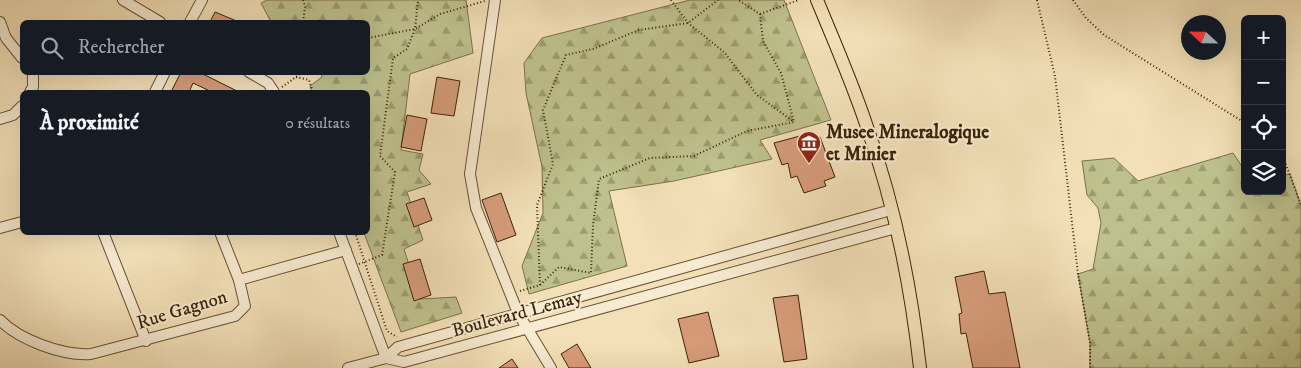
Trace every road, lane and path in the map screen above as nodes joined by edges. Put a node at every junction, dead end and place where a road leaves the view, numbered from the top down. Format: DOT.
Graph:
graph roads {
  1 [pos="123,0"];
  2 [pos="202,0"];
  3 [pos="302,0"];
  4 [pos="418,0"];
  5 [pos="487,0"];
  6 [pos="495,0"];
  7 [pos="671,0"];
  8 [pos="718,0"];
  9 [pos="738,0"];
  10 [pos="799,0"];
  11 [pos="817,0"];
  12 [pos="1038,0"];
  13 [pos="1073,0"];
  14 [pos="760,14"];
  15 [pos="157,20"];
  16 [pos="191,20"];
  17 [pos="303,20"];
  18 [pos="0,22"];
  19 [pos="688,23"];
  20 [pos="415,29"];
  21 [pos="370,38"];
  22 [pos="20,56"];
  23 [pos="33,75"];
  24 [pos="164,75"];
  25 [pos="254,75"];
  26 [pos="299,75"];
  27 [pos="296,77"];
  28 [pos="31,90"];
  29 [pos="156,90"];
  30 [pos="273,90"];
  31 [pos="277,90"];
  32 [pos="312,90"];
  33 [pos="20,108"];
  34 [pos="0,118"];
  35 [pos="1241,121"];
  36 [pos="794,122"];
  37 [pos="1286,165"];
  38 [pos="1301,205"];
  39 [pos="891,210"];
  40 [pos="20,223"];
  41 [pos="0,228"];
  42 [pos="896,228"];
  43 [pos="104,235"];
  44 [pos="221,235"];
  45 [pos="340,235"];
  46 [pos="356,235"];
  47 [pos="795,237"];
  48 [pos="346,250"];
  49 [pos="801,254"];
  50 [pos="364,262"];
  51 [pos="352,266"];
  52 [pos="650,277"];
  53 [pos="239,280"];
  54 [pos="540,285"];
  55 [pos="657,293"];
  56 [pos="510,294"];
  57 [pos="518,314"];
  58 [pos="0,320"];
  59 [pos="527,329"];
  60 [pos="400,339"];
  61 [pos="146,341"];
  62 [pos="386,358"];
  63 [pos="348,368"];
  64 [pos="551,368"];
  65 [pos="920,368"];
  66 [pos="1090,368"];
  1 -- 15 [label="street"];
  2 -- 16 [label="street"];
  3 -- 17 [label="path"];
  4 -- 20 [label="path"];
  5 -- 20 [label="path"];
  6 -- 56 [label="street"];
  7 -- 19 [label="path"];
  8 -- 19 [label="path"];
  9 -- 14 [label="path"];
  10 -- 14 [label="path"];
  11 -- 39 [label="main road"];
  12 -- 66 [label="path"];
  13 -- 35 [label="path"];
  14 -- 36 [label="path"];
  18 -- 22 [label="street"];
  19 -- 36 [label="path"];
  19 -- 54 [label="path"];
  20 -- 21 [label="path"];
  20 -- 50 [label="path"];
  23 -- 28 [label="street"];
  24 -- 29 [label="street"];
  25 -- 30 [label="street"];
  26 -- 27 [label="path"];
  27 -- 31 [label="path"];
  27 -- 32 [label="path"];
  33 -- 34 [label="street"];
  36 -- 54 [label="path"];
  37 -- 38 [label="path"];
  39 -- 42 [label="main road"];
  39 -- 47 [label="street, Boulevard Lemay"];
  40 -- 41 [label="street"];
  42 -- 49 [label="street, Boulevard Lemay"];
  42 -- 65 [label="main road"];
  43 -- 61 [label="street"];
  44 -- 53 [label="street"];
  45 -- 48 [label="street"];
  46 -- 50 [label="path"];
  47 -- 49 [label="street"];
  47 -- 52 [label="street, Boulevard Lemay"];
  48 -- 51 [label="street"];
  48 -- 53 [label="street, Rue Gagnon"];
  49 -- 55 [label="street, Boulevard Lemay"];
  50 -- 51 [label="path"];
  50 -- 60 [label="path"];
  51 -- 62 [label="street"];
  52 -- 55 [label="street"];
  52 -- 57 [label="street, Boulevard Lemay"];
  53 -- 61 [label="street, Rue Gagnon"];
  54 -- 56 [label="path"];
  55 -- 59 [label="street, Boulevard Lemay"];
  56 -- 57 [label="street"];
  57 -- 59 [label="street"];
  57 -- 62 [label="street, Boulevard Lemay"];
  58 -- 61 [label="street, Rue Gagnon"];
  59 -- 62 [label="street, Boulevard Lemay"];
  59 -- 64 [label="street"];
  62 -- 63 [label="street, Boulevard Lemay"];
}
